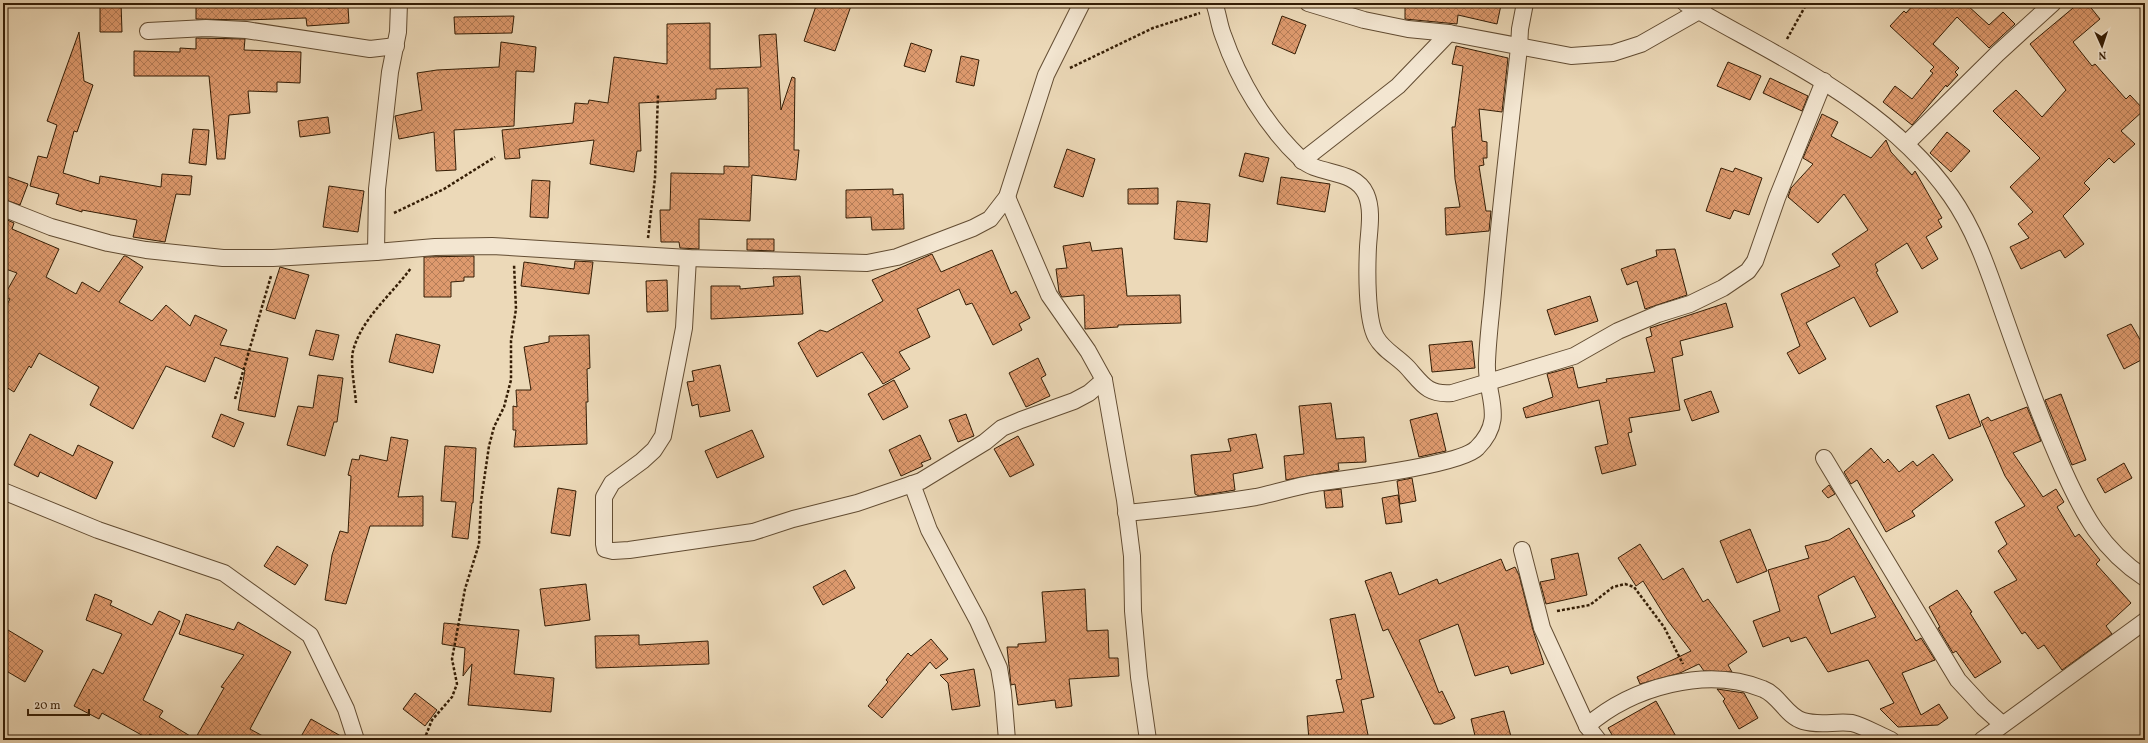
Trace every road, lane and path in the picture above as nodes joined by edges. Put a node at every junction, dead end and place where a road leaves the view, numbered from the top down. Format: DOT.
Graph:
graph roads {
  1 [pos="399,3"];
  2 [pos="1082,3"];
  3 [pos="1308,3"];
  4 [pos="1525,3"];
  5 [pos="1807,3"];
  6 [pos="2053,3"];
  7 [pos="1214,5"];
  8 [pos="1697,6"];
  9 [pos="148,31"];
  10 [pos="1449,33"];
  11 [pos="396,46"];
  12 [pos="1520,48"];
  13 [pos="1777,55"];
  14 [pos="1046,75"];
  15 [pos="1824,81"];
  16 [pos="658,95"];
  17 [pos="1907,143"];
  18 [pos="495,157"];
  19 [pos="1302,161"];
  20 [pos="1008,197"];
  21 [pos="3,208"];
  22 [pos="377,221"];
  23 [pos="513,246"];
  24 [pos="424,248"];
  25 [pos="376,252"];
  26 [pos="647,255"];
  27 [pos="273,258"];
  28 [pos="688,258"];
  29 [pos="1104,380"];
  30 [pos="1489,382"];
  31 [pos="235,398"];
  32 [pos="356,403"];
  33 [pos="1824,458"];
  34 [pos="912,484"];
  35 [pos="3,491"];
  36 [pos="1126,513"];
  37 [pos="1522,550"];
  38 [pos="2145,578"];
  39 [pos="1537,608"];
  40 [pos="2145,621"];
  41 [pos="1691,681"];
  42 [pos="2002,724"];
  43 [pos="1587,726"];
  44 [pos="356,740"];
  45 [pos="424,740"];
  46 [pos="1007,740"];
  47 [pos="1148,740"];
  48 [pos="1598,740"];
  49 [pos="1891,740"];
  50 [pos="1982,740"];
  1 -- 11 [label="street"];
  2 -- 14 [label="street"];
  3 -- 10 [label="street"];
  4 -- 12 [label="street"];
  5 -- 13 [label="path"];
  6 -- 17 [label="street"];
  7 -- 14 [label="path"];
  7 -- 19 [label="street"];
  8 -- 12 [label="street"];
  8 -- 13 [label="street"];
  9 -- 11 [label="street"];
  10 -- 12 [label="street"];
  10 -- 19 [label="street"];
  11 -- 22 [label="street"];
  12 -- 30 [label="street"];
  13 -- 15 [label="street"];
  14 -- 20 [label="street"];
  15 -- 17 [label="street"];
  15 -- 30 [label="street"];
  16 -- 26 [label="path"];
  17 -- 38 [label="street"];
  18 -- 22 [label="path"];
  19 -- 30 [label="street"];
  20 -- 28 [label="street"];
  20 -- 29 [label="street"];
  21 -- 27 [label="street"];
  22 -- 25 [label="street"];
  23 -- 24 [label="street"];
  23 -- 26 [label="street"];
  23 -- 45 [label="path"];
  24 -- 25 [label="street"];
  24 -- 32 [label="path"];
  25 -- 27 [label="street"];
  26 -- 28 [label="street"];
  27 -- 31 [label="path"];
  28 -- 34 [label="street"];
  29 -- 34 [label="street"];
  29 -- 36 [label="street"];
  30 -- 36 [label="street"];
  33 -- 42 [label="street"];
  34 -- 46 [label="street"];
  35 -- 44 [label="street"];
  36 -- 47 [label="street"];
  37 -- 39 [label="street"];
  39 -- 41 [label="path"];
  39 -- 43 [label="street"];
  40 -- 42 [label="street"];
  41 -- 43 [label="street"];
  41 -- 49 [label="street"];
  42 -- 50 [label="street"];
  43 -- 48 [label="street"];
}
